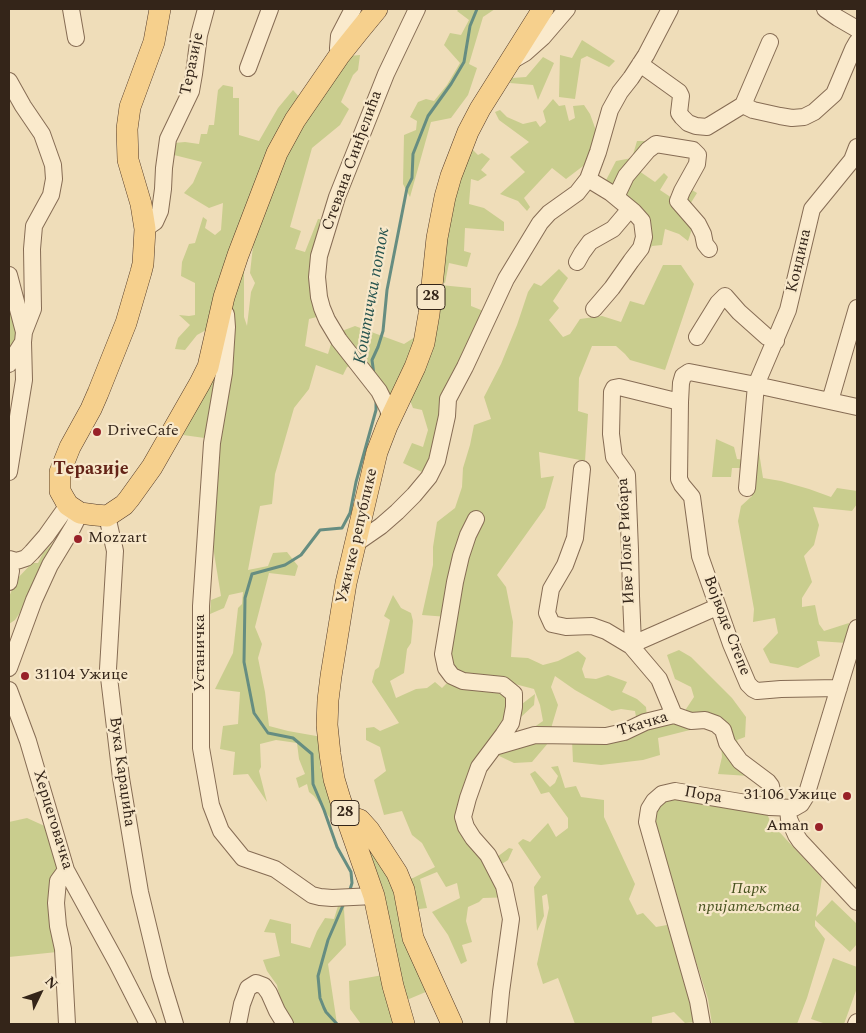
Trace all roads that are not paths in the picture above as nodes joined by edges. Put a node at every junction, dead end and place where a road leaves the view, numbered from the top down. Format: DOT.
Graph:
graph roads {
  1 [pos="70,9"];
  2 [pos="160,9"];
  3 [pos="206,9"];
  4 [pos="270,9"];
  5 [pos="353,9"];
  6 [pos="377,9"];
  7 [pos="417,9"];
  8 [pos="543,9"];
  9 [pos="567,9"];
  10 [pos="670,9"];
  11 [pos="825,9"];
  12 [pos="857,29"];
  13 [pos="76,38"];
  14 [pos="770,42"];
  15 [pos="857,42"];
  16 [pos="339,56"];
  17 [pos="509,62"];
  18 [pos="640,64"];
  19 [pos="248,68"];
  20 [pos="9,81"];
  21 [pos="743,105"];
  22 [pos="857,147"];
  23 [pos="588,179"];
  24 [pos="616,197"];
  25 [pos="630,209"];
  26 [pos="145,229"];
  27 [pos="709,249"];
  28 [pos="577,262"];
  29 [pos="9,275"];
  30 [pos="224,297"];
  31 [pos="594,308"];
  32 [pos="857,308"];
  33 [pos="24,337"];
  34 [pos="697,337"];
  35 [pos="776,341"];
  36 [pos="9,364"];
  37 [pos="756,385"];
  38 [pos="830,401"];
  39 [pos="680,402"];
  40 [pos="857,407"];
  41 [pos="391,418"];
  42 [pos="12,428"];
  43 [pos="582,469"];
  44 [pos="9,472"];
  45 [pos="747,488"];
  46 [pos="74,509"];
  47 [pos="107,516"];
  48 [pos="476,519"];
  49 [pos="355,544"];
  50 [pos="9,559"];
  51 [pos="9,582"];
  52 [pos="717,607"];
  53 [pos="857,628"];
  54 [pos="632,645"];
  55 [pos="9,668"];
  56 [pos="839,688"];
  57 [pos="9,690"];
  58 [pos="674,715"];
  59 [pos="494,747"];
  60 [pos="770,807"];
  61 [pos="788,809"];
  62 [pos="347,819"];
  63 [pos="66,870"];
  64 [pos="358,896"];
  65 [pos="857,902"];
  66 [pos="67,1024"];
  67 [pos="148,1024"];
  68 [pos="176,1024"];
  69 [pos="238,1024"];
  70 [pos="284,1024"];
  71 [pos="404,1024"];
  72 [pos="452,1024"];
  73 [pos="498,1024"];
  74 [pos="702,1024"];
  1 -- 13 [label="street"];
  2 -- 26 [label="main road"];
  3 -- 26 [label="street, Теразије"];
  4 -- 19 [label="street"];
  5 -- 16 [label="street"];
  6 -- 16 [label="main road"];
  7 -- 41 [label="street, Стевана Синђелића"];
  8 -- 17 [label="main road, Ужичке републике / 28"];
  9 -- 17 [label="street, Ужичке републике"];
  10 -- 18 [label="street"];
  11 -- 12 [label="street"];
  14 -- 21 [label="street"];
  15 -- 21 [label="street"];
  16 -- 30 [label="main road"];
  17 -- 41 [label="main road, Ужичке републике / 28"];
  18 -- 21 [label="street"];
  18 -- 23 [label="street"];
  20 -- 33 [label="street"];
  22 -- 35 [label="street, Кондина"];
  23 -- 24 [label="street"];
  23 -- 49 [label="street"];
  24 -- 25 [label="street"];
  24 -- 27 [label="street"];
  25 -- 28 [label="street"];
  25 -- 31 [label="street"];
  26 -- 46 [label="main road"];
  29 -- 33 [label="street"];
  30 -- 47 [label="main road"];
  30 -- 64 [label="street, Устаничка"];
  32 -- 38 [label="street"];
  33 -- 36 [label="street"];
  33 -- 42 [label="street"];
  34 -- 35 [label="street"];
  35 -- 37 [label="street, Кондина"];
  37 -- 38 [label="street"];
  37 -- 39 [label="street"];
  37 -- 45 [label="street, Кондина"];
  38 -- 40 [label="street"];
  39 -- 52 [label="street, Војводе Степе"];
  39 -- 54 [label="street, Иве Лоле Рибара"];
  41 -- 49 [label="main road, Ужичке републике / 28"];
  42 -- 44 [label="street"];
  43 -- 54 [label="street"];
  46 -- 47 [label="main road"];
  46 -- 50 [label="street"];
  46 -- 55 [label="street"];
  47 -- 68 [label="street, Вука Караџића"];
  48 -- 59 [label="street"];
  49 -- 62 [label="main road, Ужичке републике / 28"];
  50 -- 51 [label="street"];
  52 -- 54 [label="street"];
  52 -- 56 [label="street, Војводе Степе"];
  53 -- 56 [label="street"];
  54 -- 58 [label="street"];
  56 -- 61 [label="street"];
  57 -- 63 [label="street, Херцеговачка"];
  58 -- 59 [label="street, Ткачка"];
  58 -- 60 [label="street, Ткачка"];
  59 -- 73 [label="street"];
  60 -- 61 [label="street, Пора"];
  60 -- 74 [label="street, Пора"];
  61 -- 65 [label="street"];
  62 -- 64 [label="main road, Ужичке републике / 28"];
  62 -- 72 [label="main road"];
  63 -- 66 [label="street"];
  63 -- 67 [label="street, Херцеговачка"];
  64 -- 71 [label="main road, Ужичке републике / 28"];
  69 -- 70 [label="street"];
}
